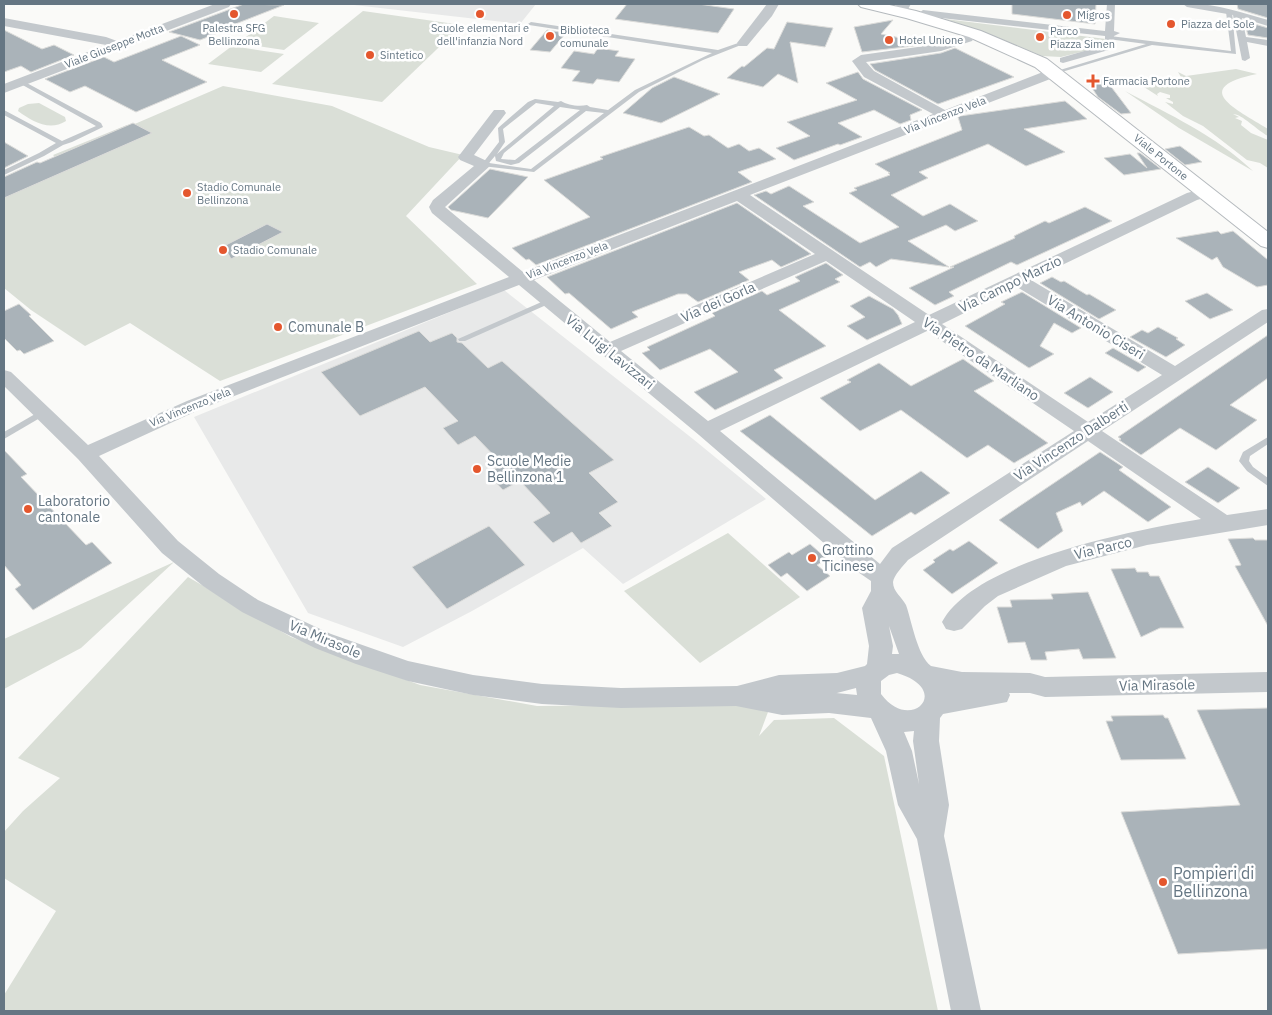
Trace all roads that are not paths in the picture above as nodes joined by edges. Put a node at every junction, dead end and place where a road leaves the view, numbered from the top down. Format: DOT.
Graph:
graph roads {
  1 [pos="225,4"];
  2 [pos="773,4"];
  3 [pos="1111,4"];
  4 [pos="1187,4"];
  5 [pos="883,7"];
  6 [pos="1230,10"];
  7 [pos="923,13"];
  8 [pos="4,22"];
  9 [pos="1268,23"];
  10 [pos="531,24"];
  11 [pos="34,28"];
  12 [pos="1112,35"];
  13 [pos="9,36"];
  14 [pos="968,38"];
  15 [pos="1242,39"];
  16 [pos="744,42"];
  17 [pos="1268,43"];
  18 [pos="116,45"];
  19 [pos="1150,45"];
  20 [pos="719,52"];
  21 [pos="1244,58"];
  22 [pos="1058,66"];
  23 [pos="21,82"];
  24 [pos="4,89"];
  25 [pos="562,103"];
  26 [pos="587,108"];
  27 [pos="4,112"];
  28 [pos="499,112"];
  29 [pos="609,112"];
  30 [pos="945,115"];
  31 [pos="60,143"];
  32 [pos="484,165"];
  33 [pos="4,173"];
  34 [pos="1206,193"];
  35 [pos="738,194"];
  36 [pos="1268,242"];
  37 [pos="828,254"];
  38 [pos="520,278"];
  39 [pos="1018,280"];
  40 [pos="549,302"];
  41 [pos="1268,314"];
  42 [pos="929,324"];
  43 [pos="462,339"];
  44 [pos="607,350"];
  45 [pos="1174,374"];
  46 [pos="4,376"];
  47 [pos="42,413"];
  48 [pos="706,430"];
  49 [pos="1088,431"];
  50 [pos="4,436"];
  51 [pos="1268,440"];
  52 [pos="85,454"];
  53 [pos="1268,483"];
  54 [pos="1268,517"];
  55 [pos="1223,523"];
  56 [pos="882,584"];
  57 [pos="954,622"];
  58 [pos="876,671"];
  59 [pos="923,672"];
  60 [pos="1268,682"];
  61 [pos="1045,687"];
  62 [pos="736,696"];
  63 [pos="932,710"];
  64 [pos="880,711"];
  65 [pos="930,836"];
  66 [pos="966,1011"];
  1 -- 18 [label="street, Viale Giuseppe Motta"];
  2 -- 16 [label="street"];
  3 -- 12 [label="street"];
  4 -- 6 [label="street"];
  5 -- 14 [label="main road, Viale Portone"];
  5 -- 22 [label="main road, Viale Portone"];
  6 -- 9 [label="street"];
  6 -- 12 [label="lane"];
  6 -- 15 [label="street"];
  7 -- 12 [label="street"];
  8 -- 11 [label="street"];
  10 -- 20 [label="lane"];
  11 -- 13 [label="street"];
  11 -- 18 [label="street"];
  12 -- 22 [label="street"];
  14 -- 22 [label="main road, Viale Portone"];
  14 -- 30 [label="street"];
  15 -- 17 [label="street"];
  15 -- 21 [label="street"];
  16 -- 20 [label="lane"];
  18 -- 23 [label="street, Viale Giuseppe Motta"];
  19 -- 22 [label="lane"];
  20 -- 29 [label="lane"];
  22 -- 30 [label="street, Via Vincenzo Vela"];
  22 -- 34 [label="main road, Viale Portone"];
  23 -- 24 [label="street, Viale Giuseppe Motta"];
  23 -- 31 [label="lane"];
  25 -- 26 [label="lane"];
  25 -- 26 [label="lane"];
  25 -- 32 [label="lane"];
  26 -- 29 [label="lane"];
  27 -- 31 [label="lane"];
  28 -- 32 [label="street"];
  29 -- 32 [label="lane"];
  30 -- 35 [label="street, Via Vincenzo Vela"];
  31 -- 33 [label="lane"];
  32 -- 38 [label="street, Via Luigi Lavizzari"];
  34 -- 36 [label="main road, Viale Portone"];
  34 -- 39 [label="street, Via Campo Marzio"];
  35 -- 37 [label="street, Via Pietro da Marliano"];
  35 -- 38 [label="street, Via Vincenzo Vela"];
  37 -- 42 [label="street, Via Pietro da Marliano"];
  37 -- 44 [label="street, Via dei Gorla"];
  38 -- 40 [label="street, Via Luigi Lavizzari"];
  38 -- 52 [label="street, Via Vincenzo Vela"];
  39 -- 42 [label="street, Via Campo Marzio"];
  39 -- 45 [label="street, Via Antonio Ciseri"];
  40 -- 43 [label="lane"];
  40 -- 44 [label="street, Via Luigi Lavizzari"];
  41 -- 45 [label="street, Via Vincenzo Dalberti"];
  42 -- 48 [label="street, Via Campo Marzio"];
  42 -- 49 [label="street, Via Pietro da Marliano"];
  44 -- 48 [label="street, Via Luigi Lavizzari"];
  45 -- 49 [label="street, Via Vincenzo Dalberti"];
  46 -- 47 [label="street, Via Mirasole"];
  47 -- 50 [label="lane"];
  47 -- 52 [label="street, Via Mirasole"];
  48 -- 56 [label="street, Via Luigi Lavizzari"];
  49 -- 55 [label="street, Via Pietro da Marliano"];
  49 -- 56 [label="street, Via Vincenzo Dalberti"];
  51 -- 53 [label="lane"];
  52 -- 62 [label="street, Via Mirasole"];
  54 -- 55 [label="street, Via Parco"];
  55 -- 57 [label="street, Via Parco"];
  56 -- 58 [label="street"];
  56 -- 59 [label="street, Via Luigi Lavizzari"];
  58 -- 59 [label="street"];
  58 -- 62 [label="street, Via Mirasole"];
  58 -- 64 [label="street"];
  59 -- 61 [label="street, Via Mirasole"];
  59 -- 63 [label="street"];
  60 -- 61 [label="street, Via Mirasole"];
  61 -- 63 [label="street, Via Mirasole"];
  62 -- 64 [label="street, Via Mirasole"];
  63 -- 64 [label="street"];
  63 -- 65 [label="street"];
  64 -- 65 [label="street"];
  65 -- 66 [label="street"];
}
